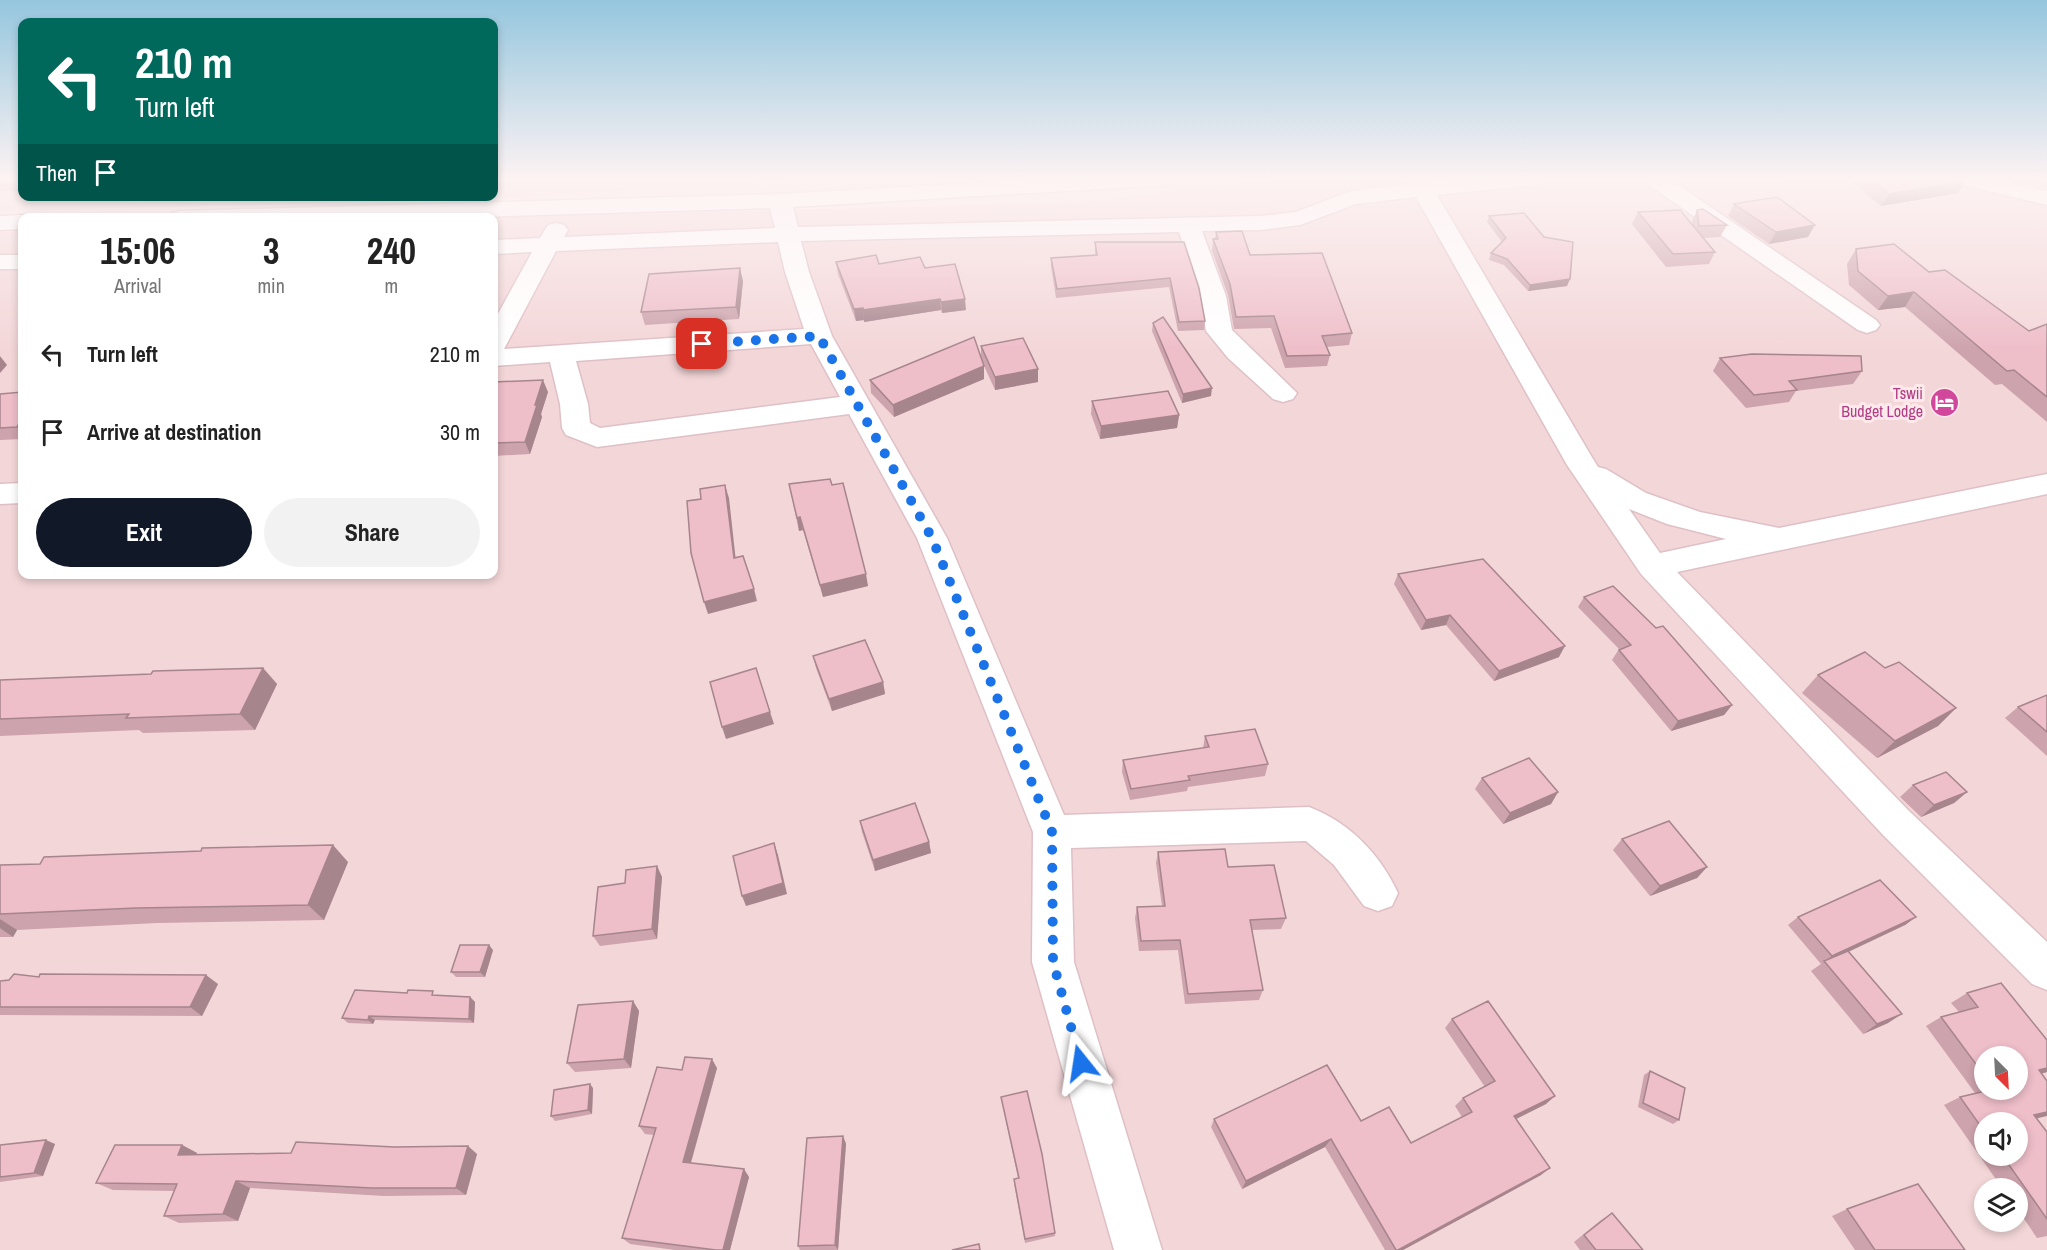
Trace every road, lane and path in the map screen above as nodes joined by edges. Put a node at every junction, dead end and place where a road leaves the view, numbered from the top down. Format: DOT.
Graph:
graph roads {
  1 [pos="552,236"];
  2 [pos="733,236"];
  3 [pos="790,236"];
  4 [pos="1192,236"];
  5 [pos="1449,236"];
  6 [pos="1739,236"];
  7 [pos="547,244"];
  8 [pos="498,247"];
  9 [pos="0,262"];
  10 [pos="18,262"];
  11 [pos="1867,325"];
  12 [pos="498,336"];
  13 [pos="819,336"];
  14 [pos="561,354"];
  15 [pos="498,358"];
  16 [pos="1283,393"];
  17 [pos="857,404"];
  18 [pos="1582,465"];
  19 [pos="2047,484"];
  20 [pos="18,493"];
  21 [pos="0,494"];
  22 [pos="1783,539"];
  23 [pos="1652,566"];
  24 [pos="1052,832"];
  25 [pos="1378,893"];
  26 [pos="2047,970"];
  27 [pos="1138,1250"];
  1 -- 7 [label="street"];
  2 -- 7 [label="street"];
  3 -- 13 [label="street"];
  4 -- 16 [label="street"];
  5 -- 18 [label="street"];
  6 -- 11 [label="street"];
  7 -- 8 [label="street"];
  7 -- 12 [label="street"];
  9 -- 10 [label="street"];
  13 -- 14 [label="street"];
  13 -- 17 [label="street"];
  14 -- 15 [label="street"];
  14 -- 17 [label="street"];
  17 -- 24 [label="street"];
  18 -- 22 [label="street"];
  18 -- 23 [label="street"];
  19 -- 22 [label="street"];
  20 -- 21 [label="street"];
  22 -- 23 [label="street"];
  23 -- 26 [label="street"];
  24 -- 25 [label="street"];
  24 -- 27 [label="street"];
}
